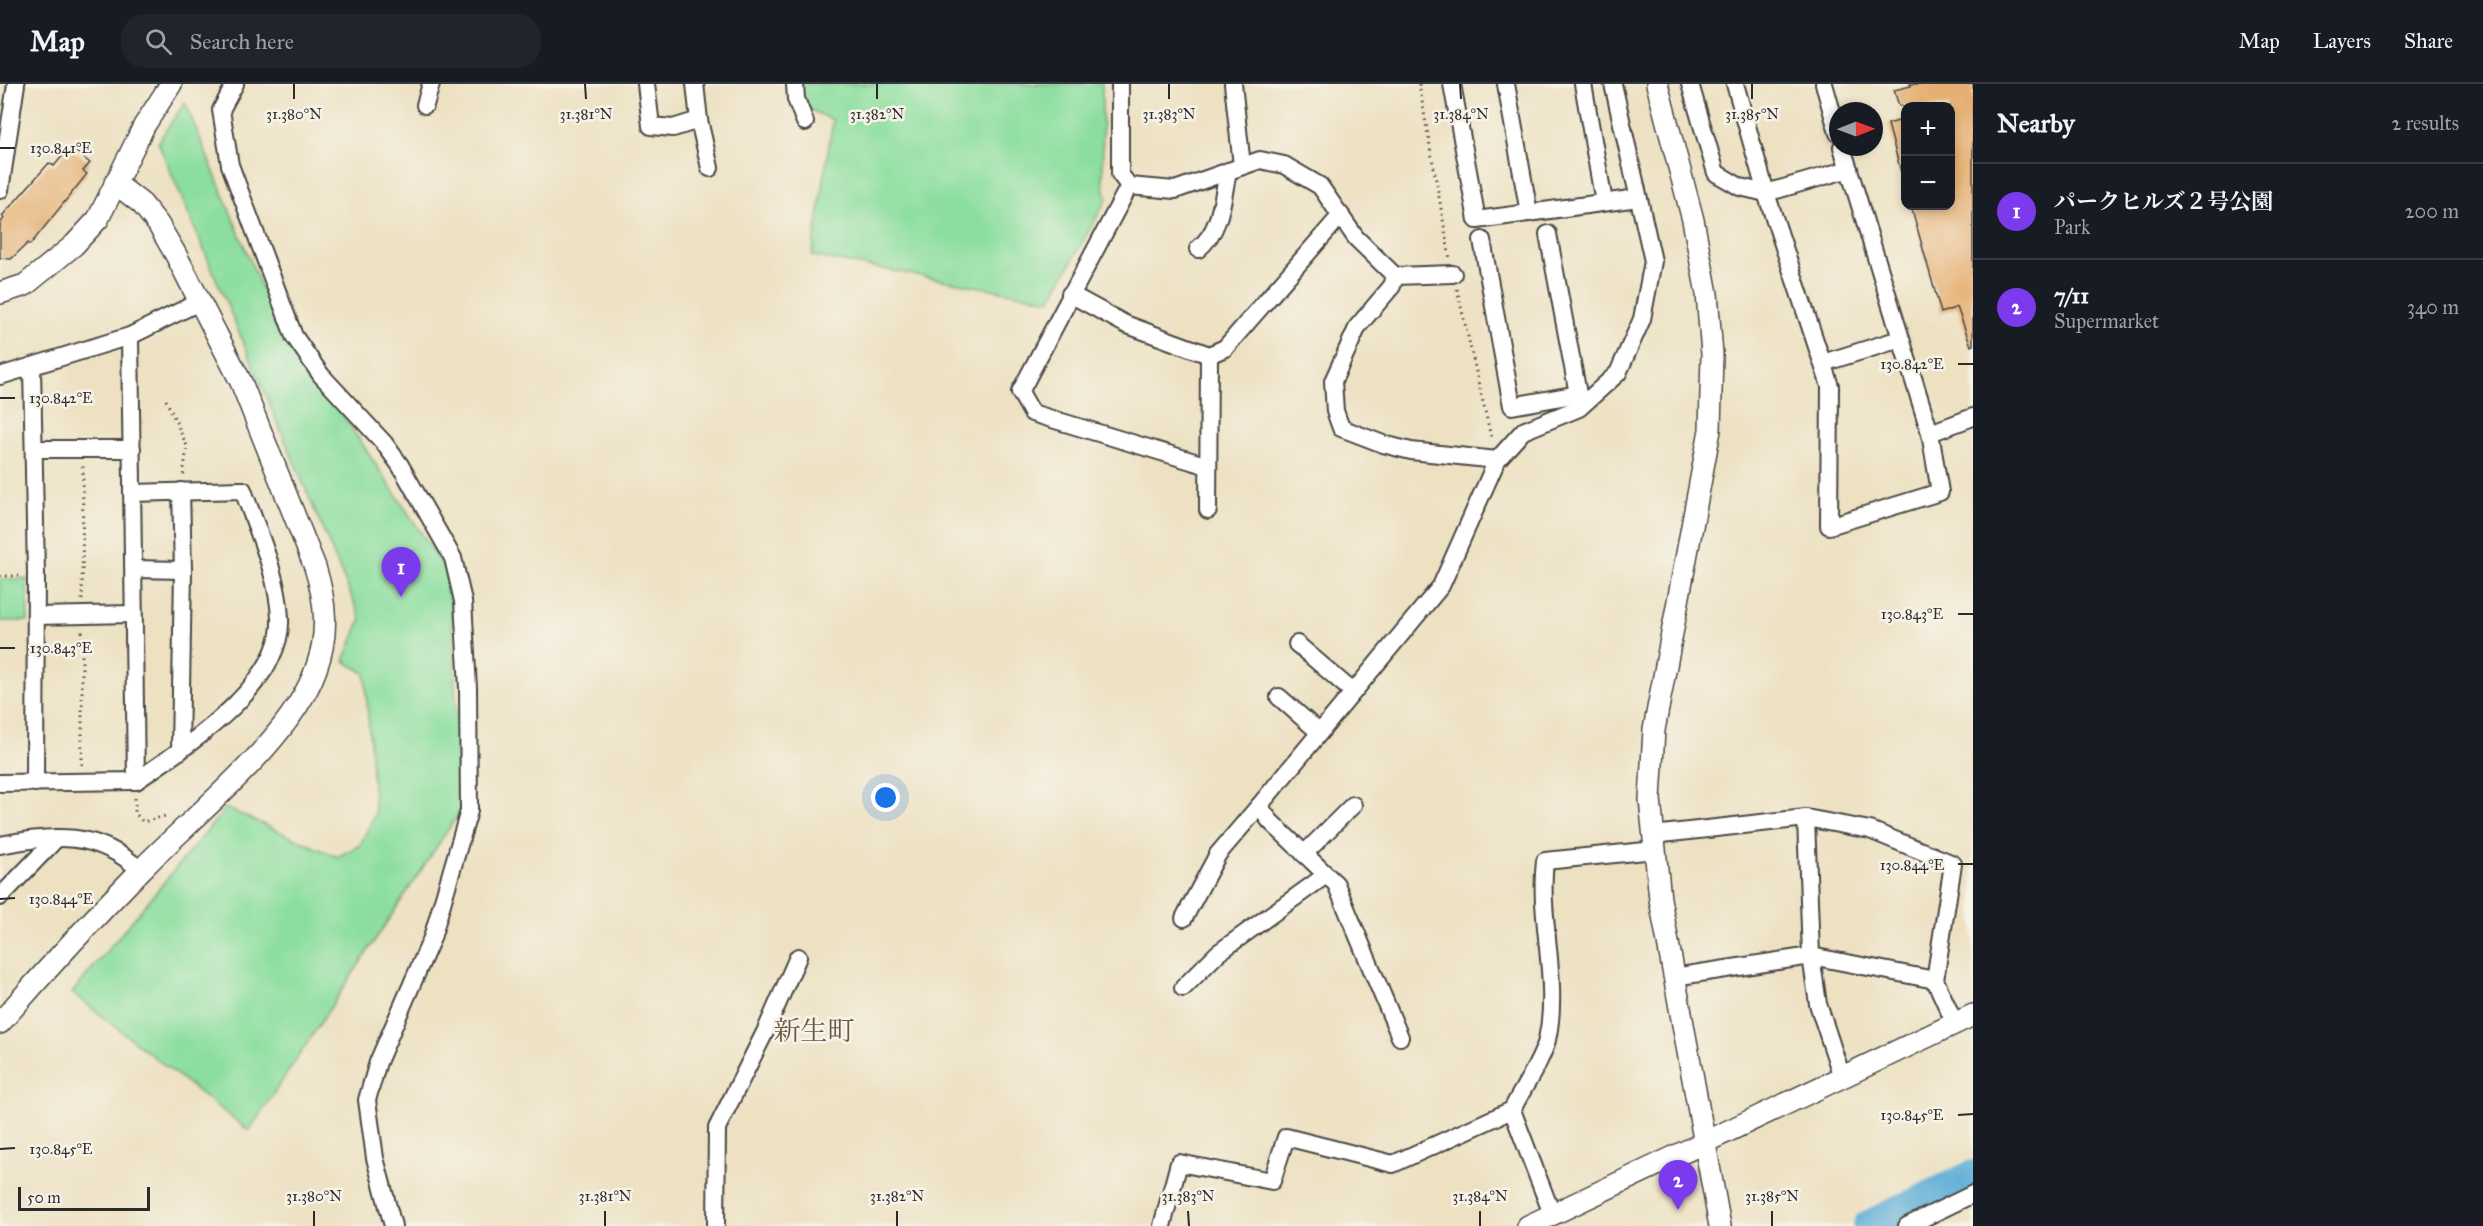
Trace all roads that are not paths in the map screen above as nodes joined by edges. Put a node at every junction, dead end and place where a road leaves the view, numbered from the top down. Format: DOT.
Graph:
graph roads {
  1 [pos="16,84"];
  2 [pos="171,84"];
  3 [pos="235,84"];
  4 [pos="431,84"];
  5 [pos="646,84"];
  6 [pos="695,84"];
  7 [pos="795,84"];
  8 [pos="1120,84"];
  9 [pos="1233,84"];
  10 [pos="1452,84"];
  11 [pos="1506,84"];
  12 [pos="1583,84"];
  13 [pos="1613,84"];
  14 [pos="1657,84"];
  15 [pos="1690,84"];
  16 [pos="1735,84"];
  17 [pos="1824,84"];
  18 [pos="1829,102"];
  19 [pos="425,105"];
  20 [pos="699,120"];
  21 [pos="805,122"];
  22 [pos="1844,156"];
  23 [pos="710,168"];
  24 [pos="1235,168"];
  25 [pos="1848,169"];
  26 [pos="115,183"];
  27 [pos="1129,186"];
  28 [pos="0,190"];
  29 [pos="1766,193"];
  30 [pos="1638,198"];
  31 [pos="1604,202"];
  32 [pos="1529,213"];
  33 [pos="1341,215"];
  34 [pos="1548,234"];
  35 [pos="1482,240"];
  36 [pos="1198,249"];
  37 [pos="1453,274"];
  38 [pos="1395,276"];
  39 [pos="0,293"];
  40 [pos="1070,294"];
  41 [pos="199,302"];
  42 [pos="130,336"];
  43 [pos="1900,339"];
  44 [pos="1209,355"];
  45 [pos="1823,363"];
  46 [pos="32,367"];
  47 [pos="0,376"];
  48 [pos="1581,399"];
  49 [pos="1973,417"];
  50 [pos="1930,432"];
  51 [pos="34,449"];
  52 [pos="132,449"];
  53 [pos="1497,460"];
  54 [pos="1208,466"];
  55 [pos="181,491"];
  56 [pos="132,493"];
  57 [pos="1208,510"];
  58 [pos="134,569"];
  59 [pos="183,570"];
  60 [pos="133,614"];
  61 [pos="36,616"];
  62 [pos="1298,644"];
  63 [pos="1353,692"];
  64 [pos="1279,697"];
  65 [pos="1319,732"];
  66 [pos="180,751"];
  67 [pos="136,781"];
  68 [pos="0,783"];
  69 [pos="34,783"];
  70 [pos="1353,805"];
  71 [pos="1259,806"];
  72 [pos="1806,818"];
  73 [pos="57,838"];
  74 [pos="1654,842"];
  75 [pos="0,845"];
  76 [pos="1304,854"];
  77 [pos="140,870"];
  78 [pos="1326,875"];
  79 [pos="0,897"];
  80 [pos="1184,918"];
  81 [pos="1811,956"];
  82 [pos="798,957"];
  83 [pos="1674,977"];
  84 [pos="1935,980"];
  85 [pos="1183,988"];
  86 [pos="1964,1019"];
  87 [pos="0,1023"];
  88 [pos="1400,1037"];
  89 [pos="1842,1077"];
  90 [pos="1512,1110"];
  91 [pos="1704,1141"];
  92 [pos="1973,1194"];
  93 [pos="1552,1214"];
  94 [pos="393,1226"];
  95 [pos="716,1226"];
  96 [pos="1162,1226"];
  97 [pos="1528,1226"];
  98 [pos="1720,1226"];
  99 [pos="1907,1226"];
  1 -- 28 [label="street"];
  2 -- 26 [label="street"];
  3 -- 94 [label="street"];
  4 -- 19 [label="street"];
  5 -- 20 [label="street"];
  6 -- 20 [label="street"];
  7 -- 21 [label="street"];
  8 -- 27 [label="street"];
  9 -- 24 [label="street"];
  10 -- 32 [label="street"];
  11 -- 32 [label="street"];
  12 -- 31 [label="street"];
  13 -- 30 [label="street"];
  14 -- 74 [label="street"];
  15 -- 29 [label="street"];
  16 -- 29 [label="street"];
  17 -- 18 [label="street"];
  20 -- 23 [label="street"];
  22 -- 25 [label="street"];
  24 -- 27 [label="street"];
  24 -- 33 [label="street"];
  24 -- 36 [label="street"];
  25 -- 29 [label="street"];
  25 -- 43 [label="street"];
  26 -- 39 [label="street"];
  26 -- 41 [label="street"];
  27 -- 40 [label="street"];
  29 -- 45 [label="street"];
  30 -- 31 [label="street"];
  30 -- 48 [label="street"];
  31 -- 32 [label="street"];
  33 -- 38 [label="street"];
  33 -- 44 [label="street"];
  34 -- 48 [label="street"];
  35 -- 48 [label="street"];
  37 -- 38 [label="street"];
  38 -- 53 [label="street"];
  40 -- 44 [label="street"];
  40 -- 54 [label="street"];
  41 -- 42 [label="street"];
  41 -- 77 [label="street"];
  42 -- 46 [label="street"];
  42 -- 52 [label="street"];
  43 -- 45 [label="street"];
  43 -- 50 [label="street"];
  44 -- 54 [label="street"];
  45 -- 50 [label="street"];
  46 -- 47 [label="street"];
  46 -- 51 [label="street"];
  48 -- 53 [label="street"];
  49 -- 50 [label="street"];
  51 -- 52 [label="street"];
  51 -- 61 [label="street"];
  52 -- 56 [label="street"];
  53 -- 63 [label="street"];
  54 -- 57 [label="street"];
  55 -- 56 [label="street"];
  55 -- 59 [label="street"];
  55 -- 66 [label="street"];
  56 -- 58 [label="street"];
  58 -- 59 [label="street"];
  58 -- 60 [label="street"];
  59 -- 66 [label="street"];
  60 -- 61 [label="street"];
  60 -- 67 [label="street"];
  61 -- 69 [label="street"];
  62 -- 63 [label="street"];
  63 -- 65 [label="street"];
  64 -- 65 [label="street"];
  65 -- 71 [label="street"];
  66 -- 67 [label="street"];
  67 -- 69 [label="street"];
  68 -- 69 [label="street"];
  70 -- 76 [label="street"];
  71 -- 76 [label="street"];
  71 -- 80 [label="street"];
  72 -- 74 [label="street"];
  72 -- 81 [label="street"];
  72 -- 84 [label="street"];
  73 -- 75 [label="street"];
  73 -- 77 [label="street"];
  73 -- 79 [label="street"];
  74 -- 83 [label="street"];
  74 -- 90 [label="street"];
  76 -- 78 [label="street"];
  77 -- 87 [label="street"];
  78 -- 85 [label="street"];
  78 -- 88 [label="street"];
  81 -- 83 [label="street"];
  81 -- 84 [label="street"];
  81 -- 89 [label="street"];
  82 -- 95 [label="street"];
  83 -- 91 [label="street"];
  84 -- 86 [label="street"];
  86 -- 89 [label="street"];
  89 -- 91 [label="street"];
  90 -- 93 [label="street"];
  90 -- 96 [label="street"];
  91 -- 93 [label="street"];
  91 -- 98 [label="street"];
  92 -- 99 [label="street"];
  93 -- 97 [label="street"];
}
